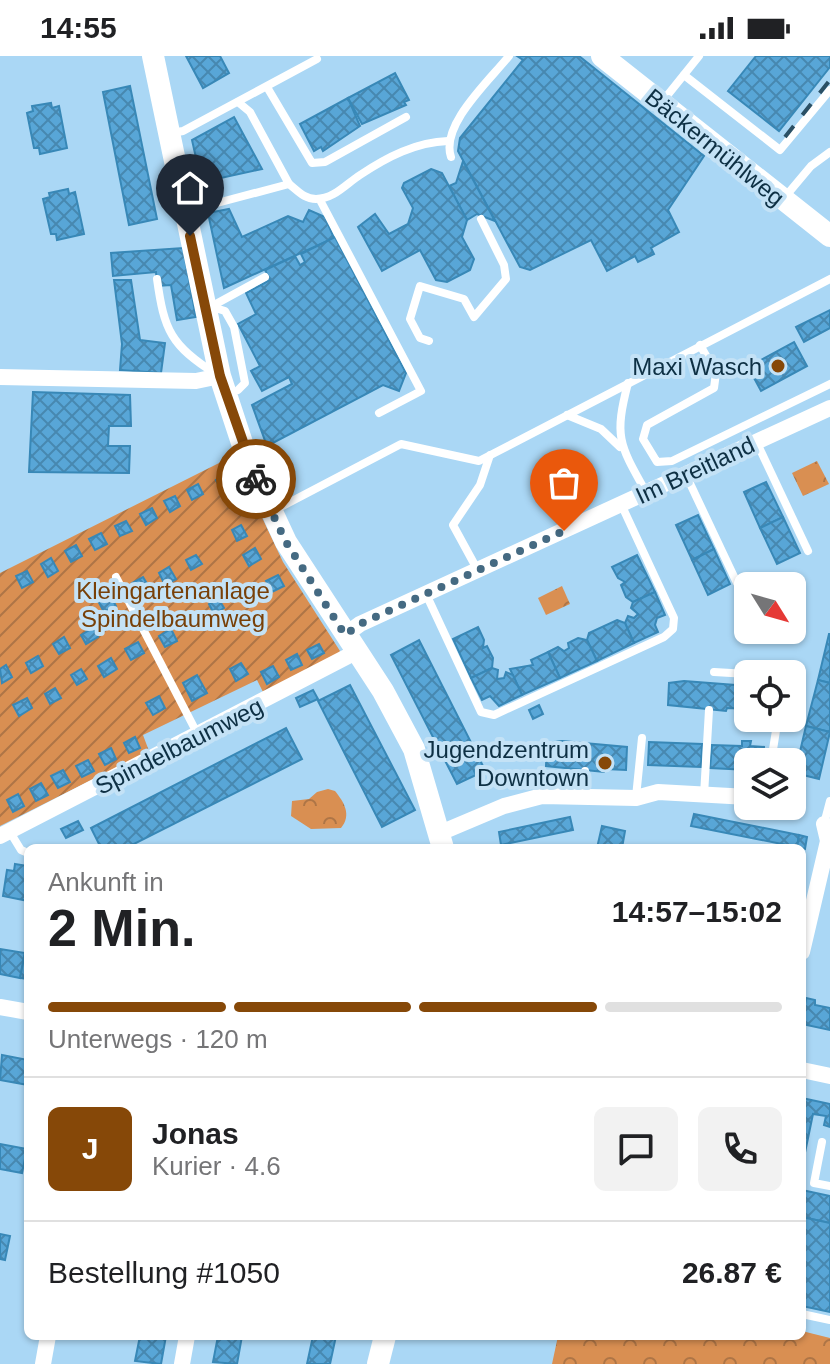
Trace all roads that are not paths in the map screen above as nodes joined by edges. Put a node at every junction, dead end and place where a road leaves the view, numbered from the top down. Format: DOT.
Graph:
graph roads {
  1 [pos="153,56"];
  2 [pos="509,56"];
  3 [pos="602,56"];
  4 [pos="699,56"];
  5 [pos="317,59"];
  6 [pos="684,75"];
  7 [pos="267,87"];
  8 [pos="830,90"];
  9 [pos="238,102"];
  10 [pos="661,104"];
  11 [pos="406,117"];
  12 [pos="169,133"];
  13 [pos="448,141"];
  14 [pos="830,152"];
  15 [pos="451,157"];
  16 [pos="289,184"];
  17 [pos="320,200"];
  18 [pos="782,201"];
  19 [pos="185,211"];
  20 [pos="481,219"];
  21 [pos="830,236"];
  22 [pos="265,277"];
  23 [pos="157,279"];
  24 [pos="830,279"];
  25 [pos="210,306"];
  26 [pos="429,341"];
  27 [pos="700,345"];
  28 [pos="220,376"];
  29 [pos="0,377"];
  30 [pos="628,383"];
  31 [pos="830,384"];
  32 [pos="238,390"];
  33 [pos="830,408"];
  34 [pos="379,413"];
  35 [pos="567,415"];
  36 [pos="756,441"];
  37 [pos="623,451"];
  38 [pos="490,455"];
  39 [pos="686,474"];
  40 [pos="646,492"];
  41 [pos="621,504"];
  42 [pos="271,512"];
  43 [pos="808,551"];
  44 [pos="477,570"];
  45 [pos="116,577"];
  46 [pos="734,577"];
  47 [pos="426,594"];
  48 [pos="350,643"];
  49 [pos="714,672"];
  50 [pos="734,673"];
  51 [pos="709,710"];
  52 [pos="199,736"];
  53 [pos="642,738"];
  54 [pos="585,771"];
  55 [pos="704,795"];
  56 [pos="734,796"];
  57 [pos="584,797"];
  58 [pos="636,798"];
  59 [pos="830,801"];
  60 [pos="824,824"];
  61 [pos="5,834"];
  62 [pos="441,840"];
  63 [pos="24,851"];
  64 [pos="806,935"];
  65 [pos="0,1007"];
  66 [pos="24,1011"];
  67 [pos="806,1071"];
  68 [pos="830,1076"];
  69 [pos="822,1142"];
  70 [pos="830,1186"];
  71 [pos="806,1315"];
  72 [pos="830,1320"];
  73 [pos="47,1340"];
  74 [pos="186,1340"];
  75 [pos="384,1340"];
  76 [pos="43,1364"];
  77 [pos="182,1364"];
  78 [pos="378,1364"];
  1 -- 12 [label="street"];
  2 -- 13 [label="lane"];
  3 -- 10 [label="street, Bäckermühlweg"];
  4 -- 6 [label="lane"];
  5 -- 7 [label="lane"];
  6 -- 8 [label="lane"];
  6 -- 10 [label="lane"];
  7 -- 9 [label="lane"];
  7 -- 11 [label="lane"];
  9 -- 12 [label="lane"];
  9 -- 16 [label="lane"];
  10 -- 18 [label="street, Bäckermühlweg"];
  12 -- 19 [label="street"];
  13 -- 15 [label="lane"];
  13 -- 17 [label="lane"];
  14 -- 18 [label="lane"];
  16 -- 17 [label="lane"];
  16 -- 19 [label="lane"];
  17 -- 34 [label="lane"];
  18 -- 21 [label="street, Bäckermühlweg"];
  19 -- 25 [label="street"];
  20 -- 26 [label="lane"];
  22 -- 25 [label="lane"];
  23 -- 28 [label="lane"];
  24 -- 27 [label="lane"];
  25 -- 28 [label="street"];
  25 -- 32 [label="lane"];
  27 -- 30 [label="lane"];
  27 -- 31 [label="lane"];
  28 -- 29 [label="street"];
  28 -- 42 [label="street"];
  30 -- 35 [label="lane"];
  30 -- 37 [label="lane"];
  33 -- 36 [label="street, Im Breitland"];
  35 -- 37 [label="lane"];
  35 -- 38 [label="lane"];
  36 -- 39 [label="street, Im Breitland"];
  36 -- 43 [label="lane"];
  37 -- 40 [label="lane"];
  38 -- 42 [label="lane"];
  38 -- 44 [label="lane"];
  39 -- 40 [label="street, Im Breitland"];
  39 -- 46 [label="lane"];
  40 -- 41 [label="street, Im Breitland"];
  41 -- 44 [label="street, Im Breitland"];
  41 -- 47 [label="lane"];
  42 -- 48 [label="street"];
  44 -- 47 [label="street, Im Breitland"];
  45 -- 52 [label="lane"];
  47 -- 48 [label="street, Im Breitland"];
  48 -- 52 [label="street, Spindelbaumweg"];
  48 -- 62 [label="street"];
  49 -- 50 [label="lane"];
  51 -- 55 [label="lane"];
  52 -- 61 [label="street, Spindelbaumweg"];
  53 -- 58 [label="lane"];
  54 -- 57 [label="lane"];
  55 -- 56 [label="street"];
  55 -- 58 [label="street"];
  57 -- 58 [label="street"];
  57 -- 62 [label="street"];
  59 -- 60 [label="lane"];
  60 -- 64 [label="street"];
  61 -- 63 [label="lane"];
  65 -- 66 [label="street"];
  67 -- 68 [label="street"];
  69 -- 70 [label="lane"];
  71 -- 72 [label="lane"];
  73 -- 76 [label="street"];
  74 -- 77 [label="street"];
  75 -- 78 [label="street"];
}
